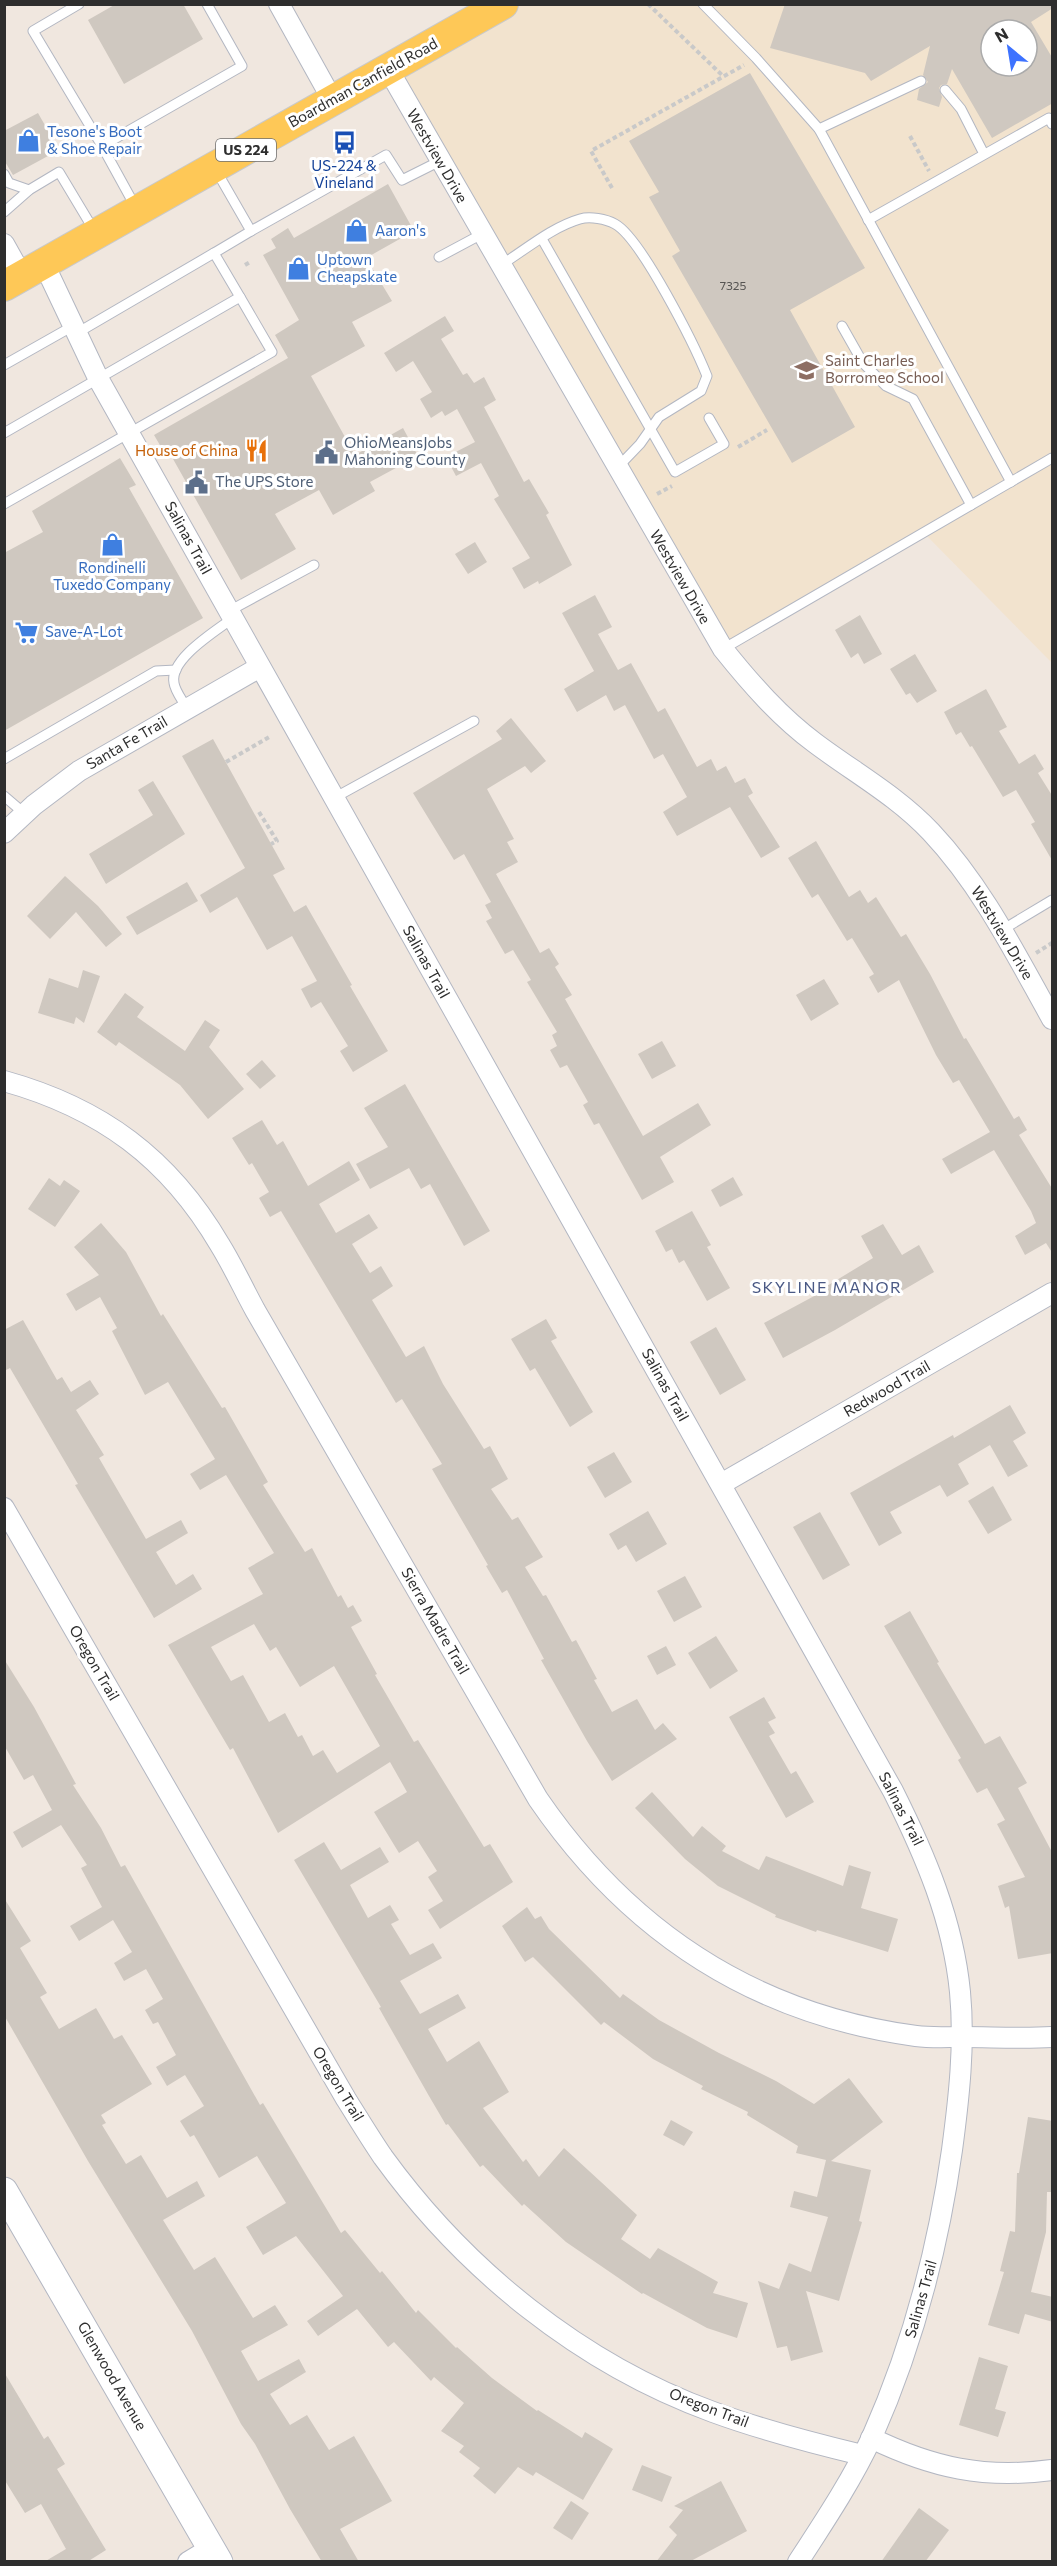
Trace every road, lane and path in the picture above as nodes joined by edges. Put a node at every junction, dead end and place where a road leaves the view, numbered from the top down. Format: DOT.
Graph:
graph roads {
  1 [pos="79,4"];
  2 [pos="207,4"];
  3 [pos="279,4"];
  4 [pos="503,4"];
  5 [pos="648,4"];
  6 [pos="703,4"];
  7 [pos="756,58"];
  8 [pos="388,69"];
  9 [pos="723,76"];
  10 [pos="921,81"];
  11 [pos="945,90"];
  12 [pos="333,101"];
  13 [pos="1053,124"];
  14 [pos="819,129"];
  15 [pos="910,136"];
  16 [pos="102,146"];
  17 [pos="984,154"];
  18 [pos="440,160"];
  19 [pos="214,167"];
  20 [pos="4,174"];
  21 [pos="935,182"];
  22 [pos="612,188"];
  23 [pos="29,190"];
  24 [pos="138,211"];
  25 [pos="4,212"];
  26 [pos="868,220"];
  27 [pos="251,231"];
  28 [pos="96,234"];
  29 [pos="482,234"];
  30 [pos="542,239"];
  31 [pos="4,244"];
  32 [pos="214,253"];
  33 [pos="439,257"];
  34 [pos="500,265"];
  35 [pos="24,275"];
  36 [pos="240,297"];
  37 [pos="842,326"];
  38 [pos="75,329"];
  39 [pos="4,364"];
  40 [pos="99,380"];
  41 [pos="709,418"];
  42 [pos="651,429"];
  43 [pos="4,433"];
  44 [pos="129,433"];
  45 [pos="1053,458"];
  46 [pos="617,468"];
  47 [pos="1011,482"];
  48 [pos="4,504"];
  49 [pos="971,505"];
  50 [pos="314,565"];
  51 [pos="231,615"];
  52 [pos="723,649"];
  53 [pos="260,667"];
  54 [pos="176,670"];
  55 [pos="187,709"];
  56 [pos="474,721"];
  57 [pos="271,735"];
  58 [pos="4,759"];
  59 [pos="226,762"];
  60 [pos="4,796"];
  61 [pos="334,798"];
  62 [pos="259,812"];
  63 [pos="25,814"];
  64 [pos="4,833"];
  65 [pos="271,844"];
  66 [pos="1053,900"];
  67 [pos="1002,930"];
  68 [pos="1053,1019"];
  69 [pos="4,1081"];
  70 [pos="1053,1293"];
  71 [pos="721,1484"];
  72 [pos="4,1508"];
  73 [pos="960,2037"];
  74 [pos="1053,2037"];
  75 [pos="4,2191"];
  76 [pos="867,2446"];
  77 [pos="1053,2470"];
  78 [pos="215,2555"];
  79 [pos="188,2562"];
  80 [pos="798,2562"];
  1 -- 16 [label="lane"];
  2 -- 16 [label="lane"];
  3 -- 12 [label="street"];
  4 -- 8 [label="main road, Boardman Canfield Road / US 224"];
  5 -- 9 [label="path"];
  6 -- 7 [label="lane"];
  7 -- 9 [label="path"];
  7 -- 14 [label="lane"];
  8 -- 12 [label="main road, Boardman Canfield Road / US 224"];
  8 -- 18 [label="street, Westview Drive"];
  9 -- 22 [label="path"];
  10 -- 14 [label="lane"];
  11 -- 17 [label="lane"];
  12 -- 19 [label="main road, Boardman Canfield Road / US 224"];
  13 -- 17 [label="lane"];
  14 -- 26 [label="lane"];
  15 -- 21 [label="path"];
  16 -- 24 [label="lane"];
  17 -- 21 [label="lane"];
  18 -- 27 [label="lane"];
  18 -- 29 [label="street, Westview Drive"];
  19 -- 24 [label="main road, Boardman Canfield Road / US 224"];
  19 -- 27 [label="lane"];
  20 -- 23 [label="lane"];
  21 -- 26 [label="lane"];
  23 -- 25 [label="lane"];
  23 -- 28 [label="lane"];
  24 -- 28 [label="main road, Boardman Canfield Road / US 224"];
  26 -- 47 [label="lane"];
  27 -- 32 [label="lane"];
  28 -- 35 [label="main road, Boardman Canfield Road / US 224"];
  29 -- 33 [label="lane"];
  29 -- 34 [label="street, Westview Drive"];
  30 -- 34 [label="lane"];
  30 -- 42 [label="lane"];
  30 -- 42 [label="lane"];
  31 -- 35 [label="street, Salinas Trail"];
  32 -- 36 [label="lane"];
  32 -- 38 [label="lane"];
  34 -- 46 [label="street, Westview Drive"];
  35 -- 38 [label="street, Salinas Trail"];
  36 -- 40 [label="lane"];
  36 -- 44 [label="lane"];
  37 -- 49 [label="lane"];
  38 -- 39 [label="lane"];
  38 -- 40 [label="street, Salinas Trail"];
  40 -- 43 [label="lane"];
  40 -- 44 [label="street, Salinas Trail"];
  41 -- 42 [label="lane"];
  42 -- 46 [label="lane"];
  44 -- 48 [label="lane"];
  44 -- 51 [label="street, Salinas Trail"];
  45 -- 47 [label="lane"];
  46 -- 52 [label="street, Westview Drive"];
  47 -- 49 [label="lane"];
  49 -- 52 [label="lane"];
  50 -- 51 [label="lane"];
  51 -- 53 [label="street, Salinas Trail"];
  51 -- 54 [label="lane"];
  52 -- 67 [label="street, Westview Drive"];
  53 -- 55 [label="street, Santa Fe Trail"];
  53 -- 61 [label="street, Salinas Trail"];
  54 -- 55 [label="lane"];
  54 -- 58 [label="lane"];
  55 -- 63 [label="street, Santa Fe Trail"];
  56 -- 61 [label="lane"];
  57 -- 59 [label="path"];
  60 -- 63 [label="lane"];
  61 -- 71 [label="street, Salinas Trail"];
  62 -- 65 [label="path"];
  63 -- 64 [label="street, Santa Fe Trail"];
  66 -- 67 [label="lane"];
  67 -- 68 [label="street, Westview Drive"];
  69 -- 73 [label="street, Sierra Madre Trail"];
  70 -- 71 [label="street, Redwood Trail"];
  71 -- 73 [label="street, Salinas Trail"];
  72 -- 76 [label="street, Oregon Trail"];
  73 -- 74 [label="street, Sierra Madre Trail"];
  73 -- 76 [label="street, Salinas Trail"];
  75 -- 78 [label="street, Glenwood Avenue"];
  76 -- 77 [label="street, Oregon Trail"];
  76 -- 80 [label="street, Salinas Trail"];
  78 -- 79 [label="street"];
}
